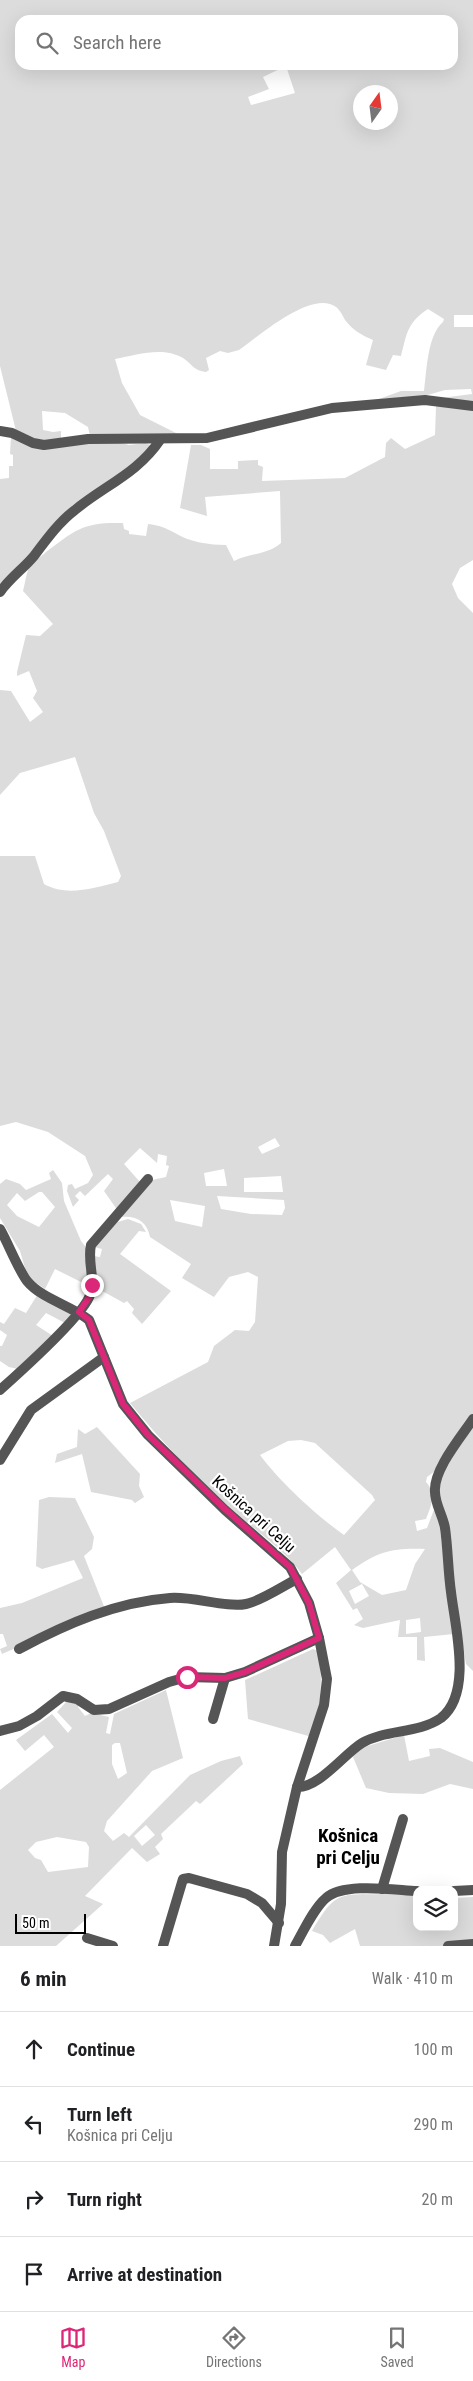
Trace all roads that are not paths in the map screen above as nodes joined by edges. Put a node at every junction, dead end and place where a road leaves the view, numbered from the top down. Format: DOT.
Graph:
graph roads {
  1 [pos="473,406"];
  2 [pos="0,431"];
  3 [pos="160,440"];
  4 [pos="0,592"];
  5 [pos="148,1180"];
  6 [pos="0,1229"];
  7 [pos="79,1312"];
  8 [pos="104,1357"];
  9 [pos="0,1390"];
  10 [pos="473,1419"];
  11 [pos="0,1460"];
  12 [pos="297,1579"];
  13 [pos="319,1638"];
  14 [pos="19,1649"];
  15 [pos="225,1678"];
  16 [pos="213,1718"];
  17 [pos="0,1731"];
  18 [pos="297,1787"];
  19 [pos="402,1819"];
  20 [pos="382,1889"];
  21 [pos="473,1890"];
  22 [pos="413,1891"];
  23 [pos="458,1891"];
  24 [pos="279,1923"];
  25 [pos="87,1938"];
  26 [pos="473,1944"];
  27 [pos="113,1946"];
  28 [pos="163,1946"];
  29 [pos="274,1946"];
  30 [pos="294,1946"];
  31 [pos="448,1946"];
  1 -- 3 [label="street"];
  2 -- 3 [label="street"];
  3 -- 4 [label="street"];
  5 -- 7 [label="street"];
  6 -- 7 [label="street, Košnica pri Celju"];
  7 -- 8 [label="street, Košnica pri Celju"];
  7 -- 9 [label="street"];
  8 -- 11 [label="street"];
  8 -- 12 [label="street, Košnica pri Celju"];
  10 -- 18 [label="street"];
  12 -- 13 [label="street, Košnica pri Celju"];
  12 -- 14 [label="street"];
  13 -- 15 [label="street"];
  13 -- 18 [label="street, Košnica pri Celju"];
  15 -- 16 [label="street"];
  15 -- 17 [label="street"];
  18 -- 24 [label="street, Košnica pri Celju"];
  19 -- 20 [label="street"];
  20 -- 22 [label="street"];
  20 -- 30 [label="street"];
  21 -- 23 [label="street"];
  24 -- 28 [label="street"];
  24 -- 29 [label="street, Košnica pri Celju"];
  25 -- 27 [label="street"];
  26 -- 31 [label="street"];
}
